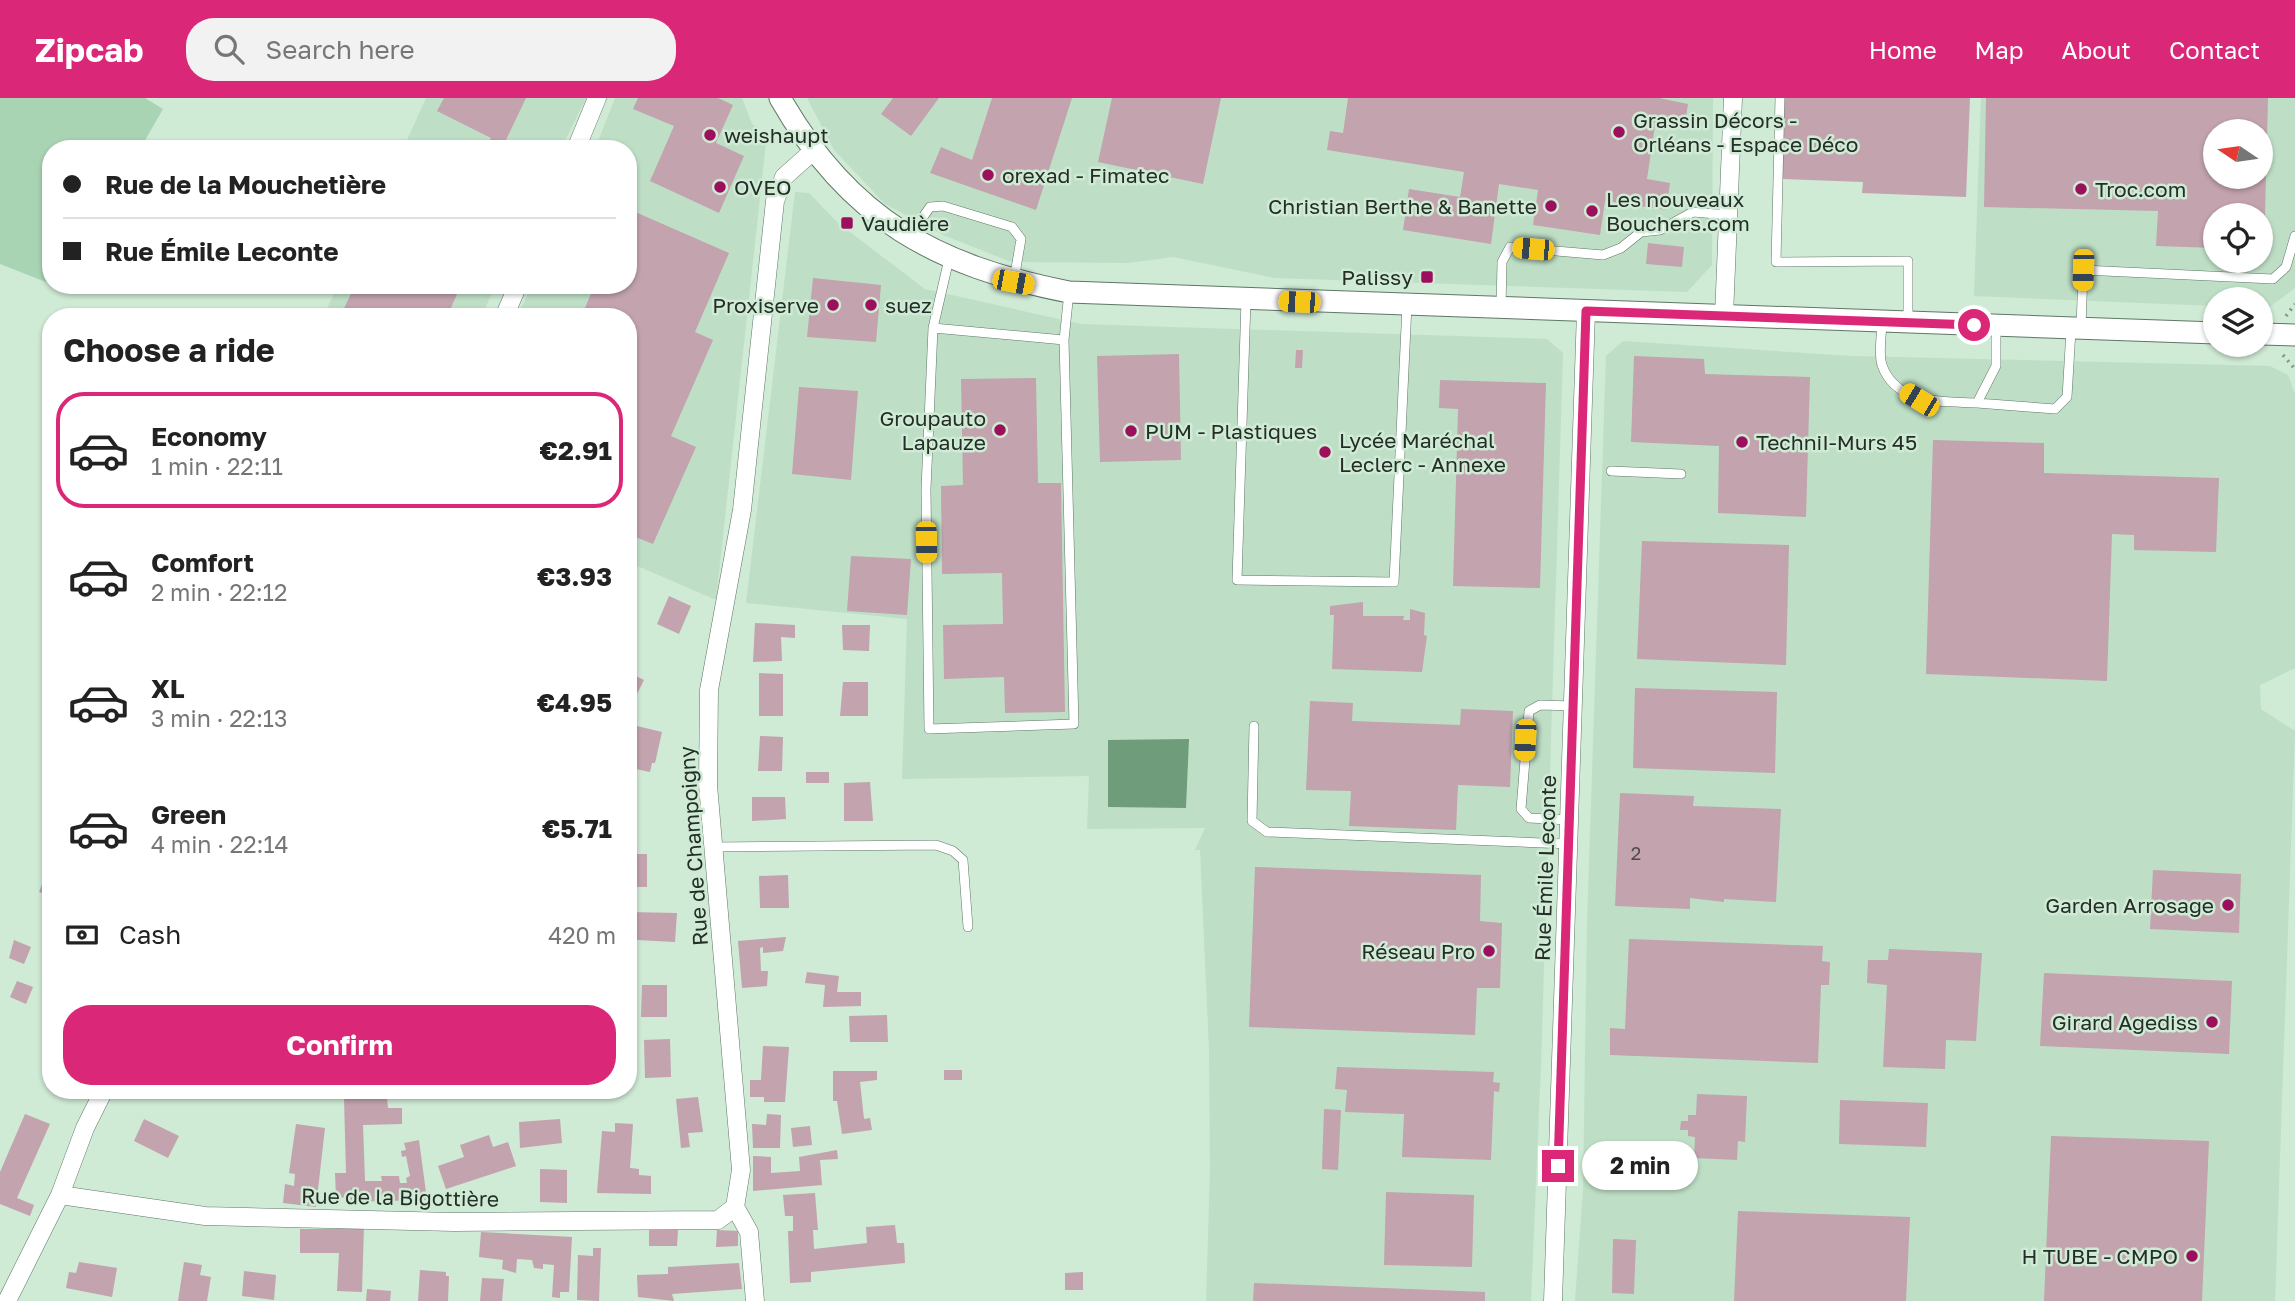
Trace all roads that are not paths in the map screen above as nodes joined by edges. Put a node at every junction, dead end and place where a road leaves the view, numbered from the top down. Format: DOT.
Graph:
graph roads {
  1 [pos="597,98"];
  2 [pos="780,98"];
  3 [pos="1733,98"];
  4 [pos="1780,98"];
  5 [pos="580,140"];
  6 [pos="813,151"];
  7 [pos="1728,215"];
  8 [pos="909,236"];
  9 [pos="2295,236"];
  10 [pos="949,258"];
  11 [pos="1013,282"];
  12 [pos="1069,292"];
  13 [pos="1246,300"];
  14 [pos="1407,305"];
  15 [pos="1501,309"];
  16 [pos="1586,311"];
  17 [pos="1724,316"];
  18 [pos="1882,321"];
  19 [pos="1908,322"];
  20 [pos="1996,325"];
  21 [pos="933,328"];
  22 [pos="2076,328"];
  23 [pos="2203,333"];
  24 [pos="2273,334"];
  25 [pos="2295,335"];
  26 [pos="1064,340"];
  27 [pos="1977,403"];
  28 [pos="1611,471"];
  29 [pos="1681,474"];
  30 [pos="1573,706"];
  31 [pos="1254,726"];
  32 [pos="1569,820"];
  33 [pos="1568,844"];
  34 [pos="714,848"];
  35 [pos="968,927"];
  36 [pos="100,1099"];
  37 [pos="60,1195"];
  38 [pos="735,1207"];
  39 [pos="7,1301"];
  40 [pos="755,1301"];
  41 [pos="1553,1301"];
  1 -- 5 [label="street"];
  2 -- 6 [label="street"];
  3 -- 7 [label="street"];
  4 -- 19 [label="lane"];
  6 -- 8 [label="street"];
  6 -- 34 [label="street, Rue de Champoigny"];
  7 -- 15 [label="lane"];
  7 -- 17 [label="street"];
  8 -- 10 [label="street"];
  8 -- 11 [label="lane"];
  9 -- 22 [label="lane"];
  10 -- 11 [label="street"];
  10 -- 21 [label="lane"];
  11 -- 12 [label="street"];
  12 -- 13 [label="street"];
  12 -- 26 [label="lane"];
  13 -- 14 [label="street"];
  13 -- 14 [label="lane"];
  14 -- 15 [label="street"];
  15 -- 16 [label="street"];
  16 -- 17 [label="street"];
  16 -- 30 [label="street, Rue Émile Leconte"];
  17 -- 18 [label="street"];
  18 -- 19 [label="street"];
  18 -- 27 [label="lane"];
  19 -- 20 [label="street"];
  20 -- 22 [label="street"];
  20 -- 27 [label="lane"];
  21 -- 26 [label="lane"];
  21 -- 26 [label="lane"];
  22 -- 23 [label="street"];
  22 -- 27 [label="lane"];
  24 -- 25 [label="street"];
  28 -- 29 [label="lane"];
  30 -- 32 [label="street, Rue Émile Leconte"];
  30 -- 32 [label="lane"];
  31 -- 33 [label="lane"];
  32 -- 33 [label="street, Rue Émile Leconte"];
  33 -- 41 [label="street, Rue Émile Leconte"];
  34 -- 35 [label="lane"];
  34 -- 38 [label="street, Rue de Champoigny"];
  36 -- 37 [label="street"];
  37 -- 38 [label="street, Rue de la Bigottière"];
  37 -- 39 [label="street"];
  38 -- 40 [label="street"];
}
